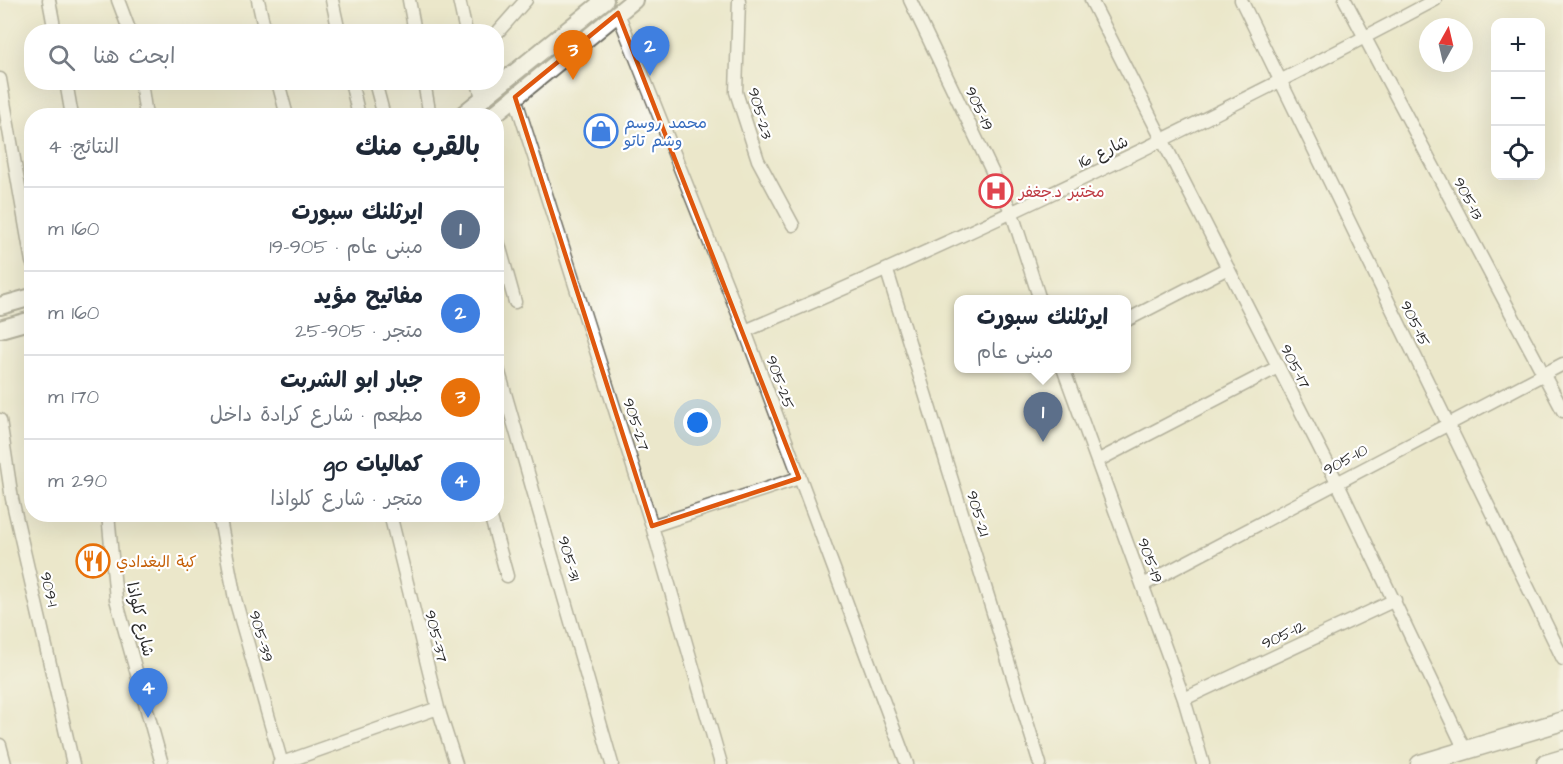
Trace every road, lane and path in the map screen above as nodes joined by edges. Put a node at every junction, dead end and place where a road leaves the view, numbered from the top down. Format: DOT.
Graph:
graph roads {
  1 [pos="49,0"];
  2 [pos="118,0"];
  3 [pos="258,0"];
  4 [pos="332,0"];
  5 [pos="409,0"];
  6 [pos="459,0"];
  7 [pos="526,0"];
  8 [pos="605,0"];
  9 [pos="634,0"];
  10 [pos="739,0"];
  11 [pos="910,0"];
  12 [pos="1091,0"];
  13 [pos="1241,0"];
  14 [pos="1346,0"];
  15 [pos="1435,0"];
  16 [pos="618,13"];
  17 [pos="54,24"];
  18 [pos="127,24"];
  19 [pos="264,24"];
  20 [pos="337,24"];
  21 [pos="414,24"];
  22 [pos="464,24"];
  23 [pos="504,25"];
  24 [pos="1364,38"];
  25 [pos="504,73"];
  26 [pos="0,79"];
  27 [pos="1281,80"];
  28 [pos="67,90"];
  29 [pos="142,90"];
  30 [pos="280,90"];
  31 [pos="353,90"];
  32 [pos="377,90"];
  33 [pos="425,90"];
  34 [pos="480,90"];
  35 [pos="515,96"];
  36 [pos="71,108"];
  37 [pos="145,108"];
  38 [pos="285,108"];
  39 [pos="357,108"];
  40 [pos="382,108"];
  41 [pos="429,108"];
  42 [pos="467,108"];
  43 [pos="501,108"];
  44 [pos="1164,140"];
  45 [pos="1012,213"];
  46 [pos="24,216"];
  47 [pos="793,225"];
  48 [pos="504,263"];
  49 [pos="1228,268"];
  50 [pos="887,271"];
  51 [pos="1038,295"];
  52 [pos="24,299"];
  53 [pos="515,302"];
  54 [pos="0,306"];
  55 [pos="1131,318"];
  56 [pos="24,322"];
  57 [pos="0,329"];
  58 [pos="745,332"];
  59 [pos="1563,364"];
  60 [pos="1278,367"];
  61 [pos="1064,373"];
  62 [pos="1545,374"];
  63 [pos="504,390"];
  64 [pos="1563,411"];
  65 [pos="0,420"];
  66 [pos="1447,425"];
  67 [pos="1097,461"];
  68 [pos="800,477"];
  69 [pos="1337,482"];
  70 [pos="109,522"];
  71 [pos="221,522"];
  72 [pos="392,522"];
  73 [pos="492,522"];
  74 [pos="652,526"];
  75 [pos="507,576"];
  76 [pos="1143,585"];
  77 [pos="1395,600"];
  78 [pos="1563,659"];
  79 [pos="1184,699"];
  80 [pos="438,708"];
  81 [pos="1563,722"];
  82 [pos="0,744"];
  83 [pos="1465,750"];
  84 [pos="1563,759"];
  85 [pos="5,764"];
  86 [pos="74,764"];
  87 [pos="162,764"];
  88 [pos="281,764"];
  89 [pos="456,764"];
  90 [pos="612,764"];
  91 [pos="721,764"];
  92 [pos="907,764"];
  93 [pos="1040,764"];
  94 [pos="1203,764"];
  95 [pos="1420,764"];
  96 [pos="1546,764"];
  1 -- 17 [label="street"];
  2 -- 18 [label="street"];
  3 -- 19 [label="street"];
  4 -- 20 [label="street"];
  5 -- 21 [label="street"];
  6 -- 22 [label="street"];
  7 -- 23 [label="street"];
  8 -- 25 [label="main road"];
  9 -- 16 [label="main road"];
  10 -- 47 [label="street, 905-23"];
  11 -- 45 [label="street, 905-19"];
  12 -- 44 [label="street, 905-17"];
  13 -- 27 [label="street, 905-15"];
  14 -- 24 [label="street, 905-13"];
  15 -- 24 [label="street, شارع 16"];
  16 -- 35 [label="main road"];
  16 -- 58 [label="street, 905-25"];
  24 -- 27 [label="street, شارع 16"];
  24 -- 62 [label="street, 905-13"];
  26 -- 46 [label="street"];
  27 -- 44 [label="street, شارع 16"];
  27 -- 66 [label="street, 905-15"];
  28 -- 36 [label="street"];
  29 -- 37 [label="street"];
  30 -- 38 [label="street"];
  31 -- 39 [label="street"];
  32 -- 40 [label="street"];
  33 -- 41 [label="street"];
  34 -- 42 [label="main road"];
  35 -- 43 [label="main road"];
  35 -- 74 [label="street, 905-27"];
  44 -- 45 [label="street, شارع 16"];
  44 -- 49 [label="street, 905-17"];
  45 -- 50 [label="street, شارع 16"];
  45 -- 51 [label="street, 905-19"];
  48 -- 53 [label="street"];
  49 -- 55 [label="street"];
  49 -- 60 [label="street, 905-17"];
  50 -- 58 [label="street, شارع 16"];
  50 -- 93 [label="street, 905-21"];
  52 -- 54 [label="main road"];
  56 -- 57 [label="main road"];
  58 -- 68 [label="street, 905-25"];
  59 -- 62 [label="street, 905-10"];
  60 -- 67 [label="street"];
  60 -- 69 [label="street, 905-17"];
  61 -- 67 [label="street, 905-19"];
  62 -- 64 [label="street, 905-13"];
  62 -- 66 [label="street, 905-10"];
  63 -- 90 [label="street, 905-31"];
  65 -- 86 [label="street, 909-1"];
  66 -- 69 [label="street, 905-10"];
  66 -- 78 [label="street, 905-15"];
  67 -- 76 [label="street, 905-19"];
  68 -- 74 [label="street"];
  68 -- 92 [label="street, 905-25"];
  69 -- 76 [label="street, 905-10"];
  69 -- 77 [label="street, 905-17"];
  70 -- 87 [label="street, شارع كلواذا"];
  71 -- 88 [label="street, 905-39"];
  72 -- 80 [label="street, 905-37"];
  73 -- 75 [label="street"];
  74 -- 91 [label="street, 905-27"];
  76 -- 79 [label="street, 905-19"];
  77 -- 79 [label="street, 905-12"];
  77 -- 83 [label="street, 905-17"];
  79 -- 94 [label="street, 905-19"];
  80 -- 88 [label="street"];
  80 -- 89 [label="street, 905-37"];
  81 -- 83 [label="main road"];
  82 -- 85 [label="street"];
  83 -- 95 [label="main road"];
  84 -- 96 [label="main road"];
}
